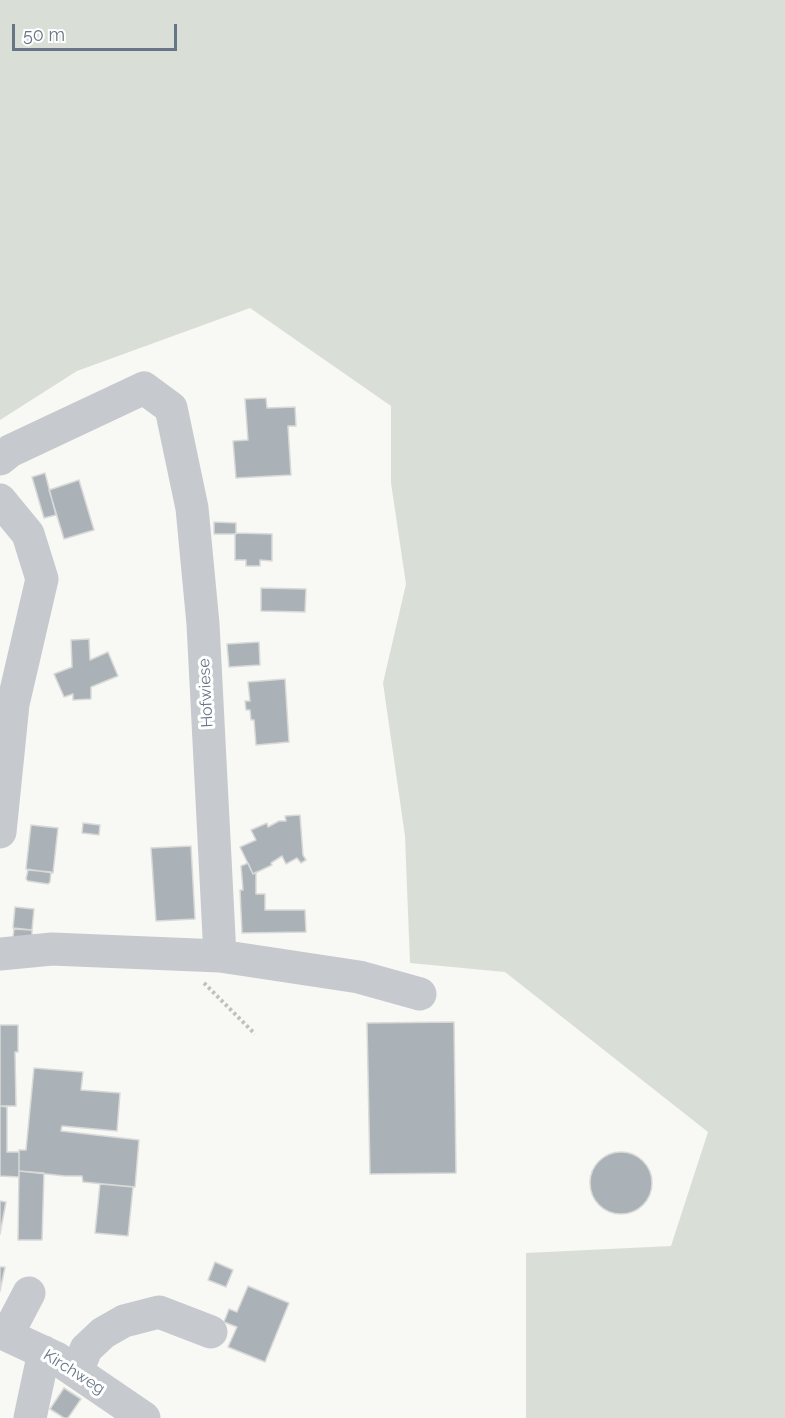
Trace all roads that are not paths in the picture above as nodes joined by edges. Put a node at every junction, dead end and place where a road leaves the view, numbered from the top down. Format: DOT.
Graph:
graph roads {
  1 [pos="0,459"];
  2 [pos="0,500"];
  3 [pos="0,832"];
  4 [pos="0,954"];
  5 [pos="209,967"];
  6 [pos="420,994"];
  7 [pos="29,1293"];
  8 [pos="211,1332"];
  9 [pos="3,1334"];
  10 [pos="44,1352"];
  11 [pos="77,1372"];
  12 [pos="30,1418"];
  13 [pos="144,1418"];
  1 -- 5 [label="street, Hofwiese"];
  2 -- 3 [label="street"];
  4 -- 5 [label="street"];
  5 -- 6 [label="street"];
  7 -- 9 [label="street"];
  8 -- 11 [label="street"];
  9 -- 10 [label="street, Kirchweg"];
  10 -- 11 [label="street, Kirchweg"];
  10 -- 12 [label="street"];
  11 -- 13 [label="street, Kirchweg"];
}
